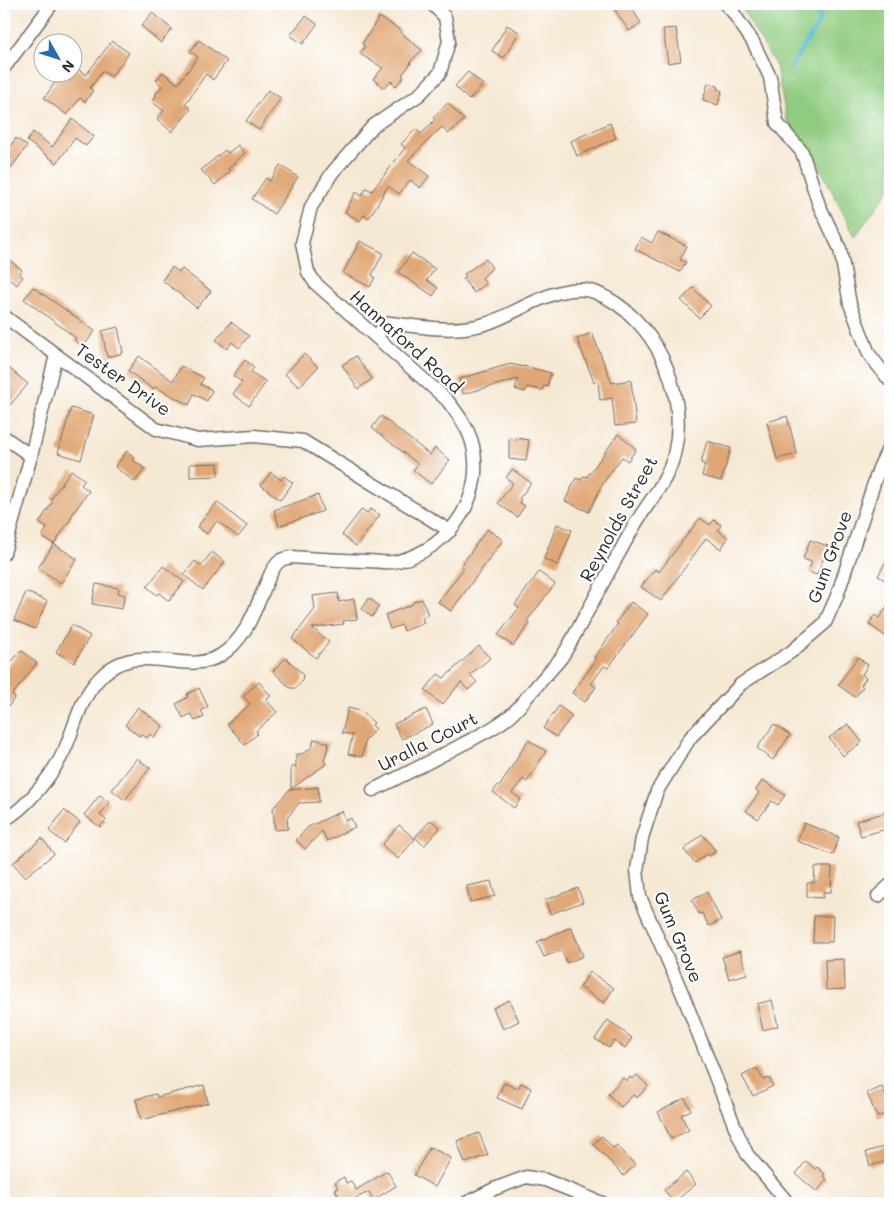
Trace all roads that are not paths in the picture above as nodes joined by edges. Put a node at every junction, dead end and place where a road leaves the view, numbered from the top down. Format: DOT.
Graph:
graph roads {
  1 [pos="52,4"];
  2 [pos="432,4"];
  3 [pos="725,4"];
  4 [pos="4,68"];
  5 [pos="4,316"];
  6 [pos="375,336"];
  7 [pos="56,355"];
  8 [pos="890,381"];
  9 [pos="4,437"];
  10 [pos="890,445"];
  11 [pos="31,456"];
  12 [pos="450,531"];
  13 [pos="4,553"];
  14 [pos="498,725"];
  15 [pos="373,790"];
  16 [pos="4,820"];
  17 [pos="890,885"];
  18 [pos="878,896"];
  19 [pos="466,1203"];
  20 [pos="602,1203"];
  21 [pos="788,1203"];
  1 -- 4 [label="street"];
  2 -- 6 [label="street, Hannaford Road"];
  3 -- 8 [label="street"];
  5 -- 7 [label="street, Tester Drive"];
  6 -- 12 [label="street, Hannaford Road"];
  6 -- 14 [label="street, Reynolds Street"];
  7 -- 11 [label="street"];
  7 -- 12 [label="street, Tester Drive"];
  9 -- 11 [label="street"];
  10 -- 21 [label="street, Gum Grove"];
  11 -- 13 [label="street"];
  12 -- 16 [label="street, Hannaford Road"];
  14 -- 15 [label="street, Uralla Court"];
  17 -- 18 [label="street"];
  19 -- 20 [label="street"];
}
